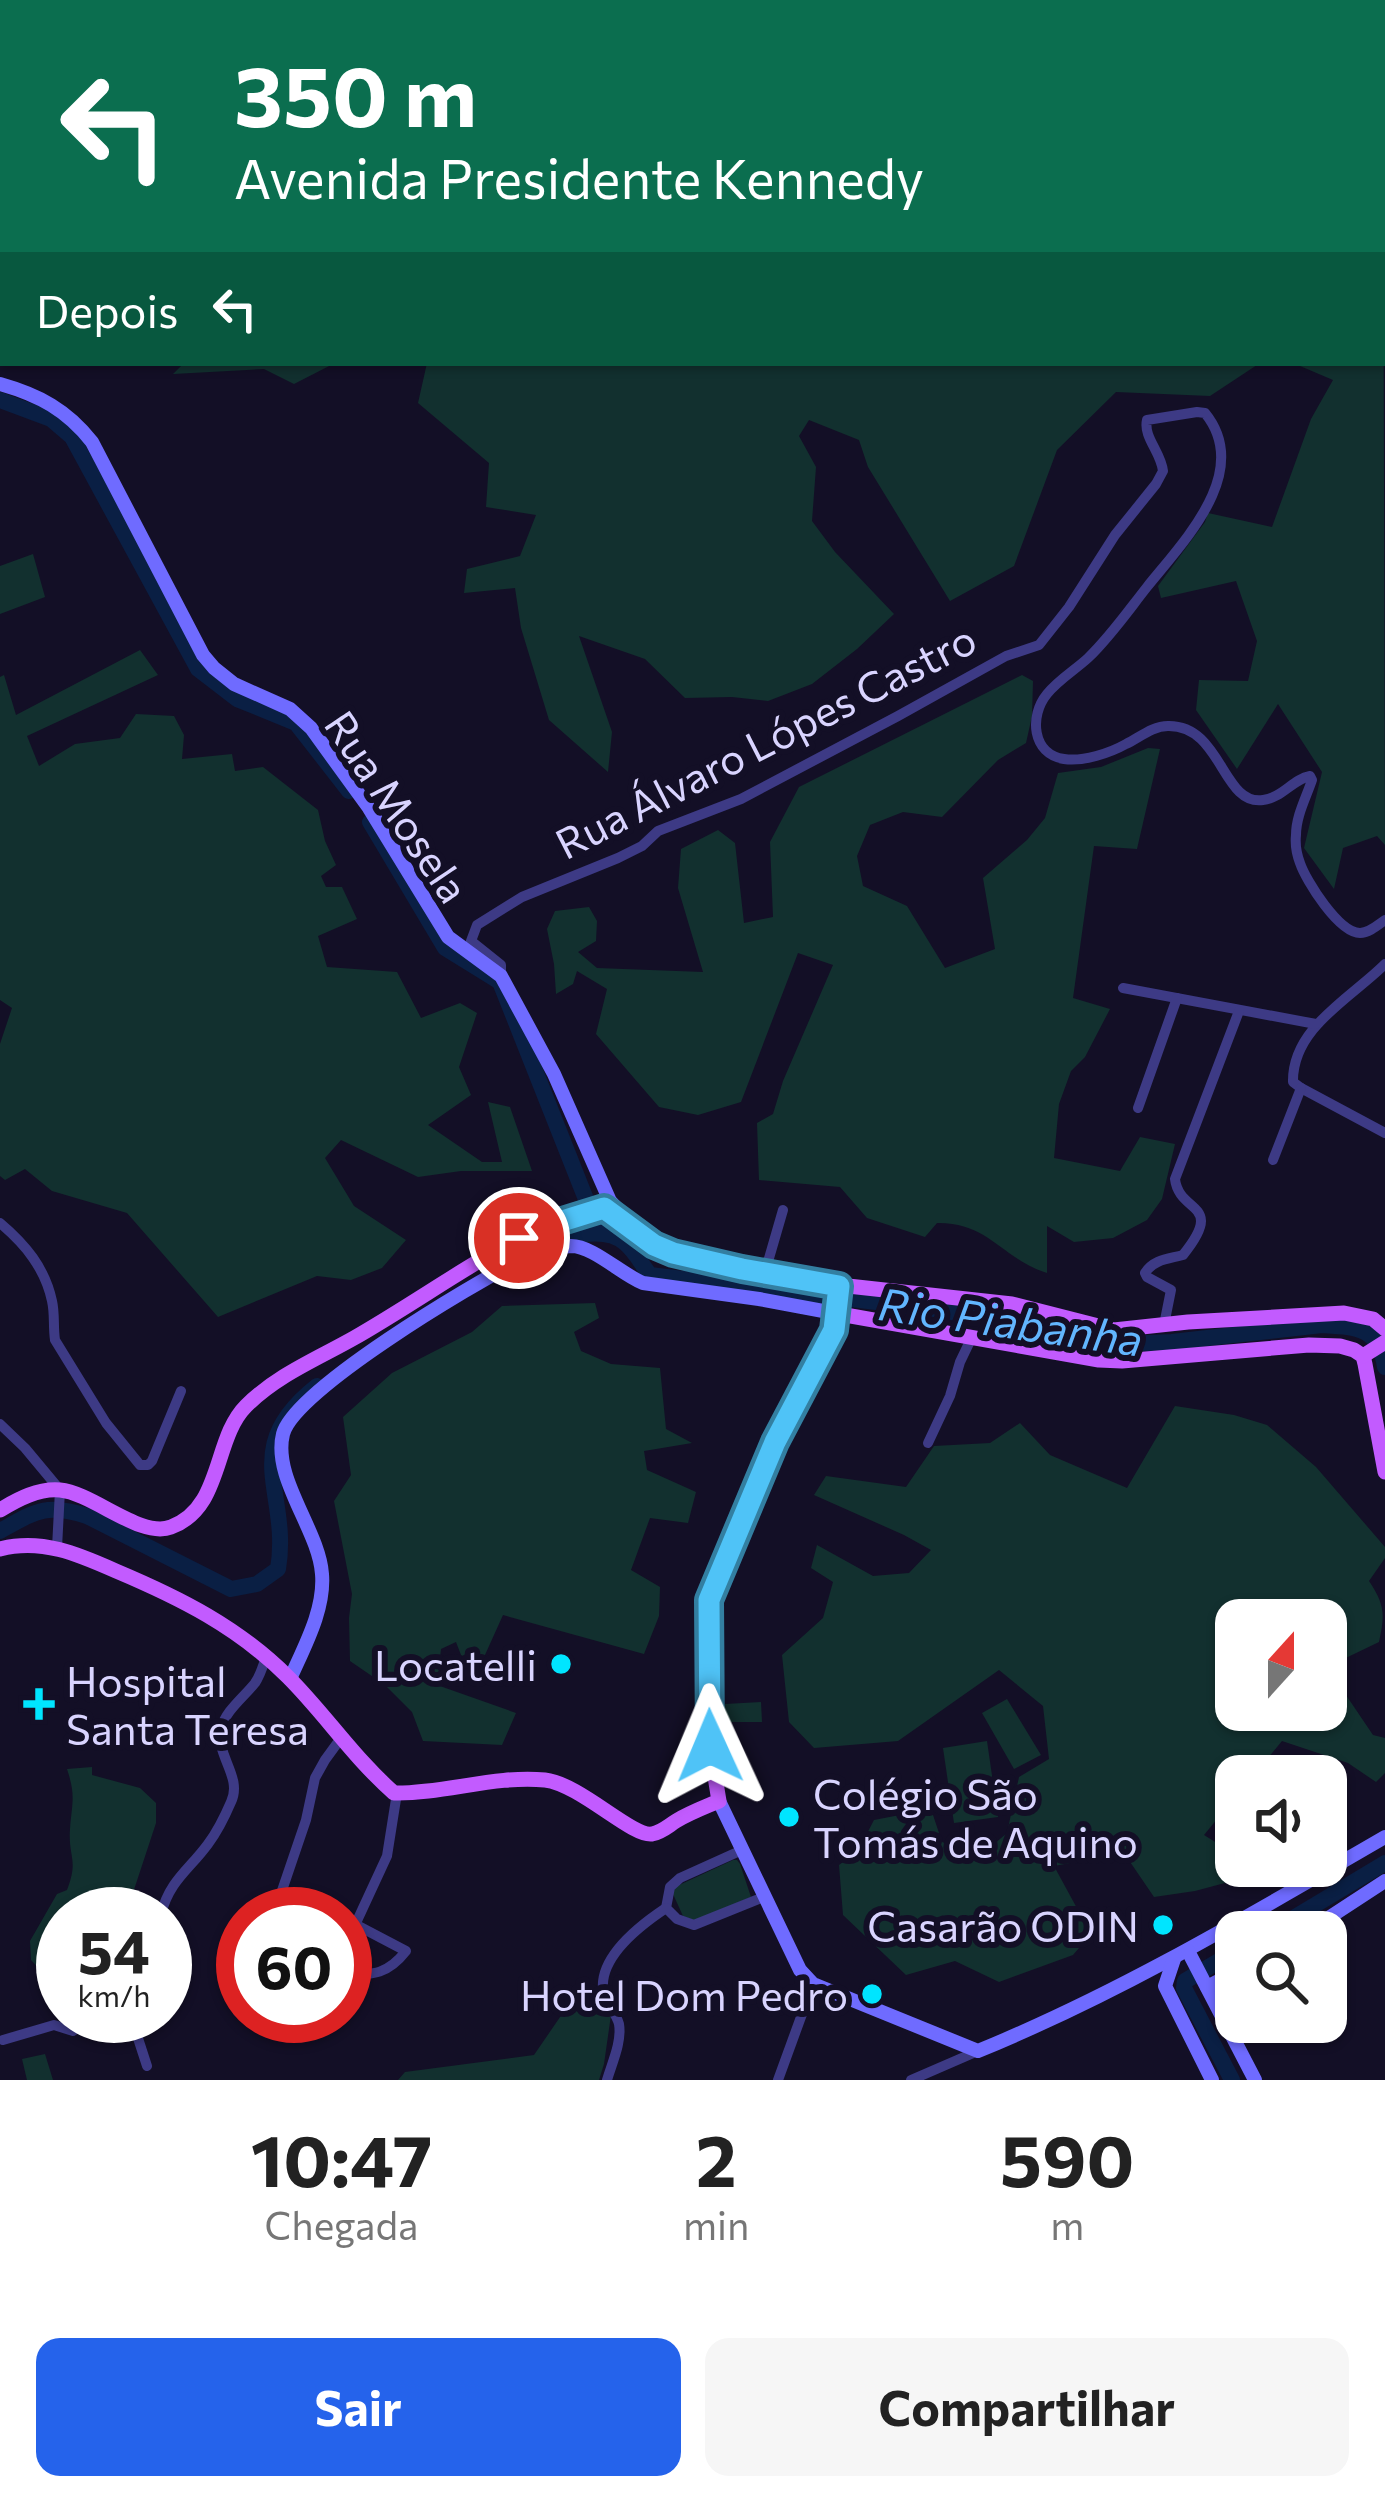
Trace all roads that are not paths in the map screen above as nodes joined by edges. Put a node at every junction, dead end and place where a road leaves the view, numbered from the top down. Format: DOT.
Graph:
graph roads {
  1 [pos="0,384"];
  2 [pos="1385,920"];
  3 [pos="1385,964"];
  4 [pos="502,976"];
  5 [pos="1123,988"];
  6 [pos="1177,998"];
  7 [pos="1239,1011"];
  8 [pos="1316,1024"];
  9 [pos="1301,1088"];
  10 [pos="1138,1108"];
  11 [pos="1385,1133"];
  12 [pos="1274,1160"];
  13 [pos="607,1204"];
  14 [pos="782,1210"];
  15 [pos="0,1223"];
  16 [pos="488,1255"];
  17 [pos="499,1272"];
  18 [pos="765,1272"];
  19 [pos="839,1286"];
  20 [pos="834,1313"];
  21 [pos="1164,1325"];
  22 [pos="1385,1330"];
  23 [pos="972,1337"];
  24 [pos="1385,1342"];
  25 [pos="1363,1356"];
  26 [pos="181,1391"];
  27 [pos="0,1424"];
  28 [pos="928,1443"];
  29 [pos="1385,1472"];
  30 [pos="60,1490"];
  31 [pos="0,1510"];
  32 [pos="57,1548"];
  33 [pos="0,1549"];
  34 [pos="266,1657"];
  35 [pos="290,1679"];
  36 [pos="341,1738"];
  37 [pos="397,1793"];
  38 [pos="719,1801"];
  39 [pos="1385,1837"];
  40 [pos="742,1850"];
  41 [pos="1385,1881"];
  42 [pos="172,1887"];
  43 [pos="283,1887"];
  44 [pos="369,1887"];
  45 [pos="766,1896"];
  46 [pos="666,1908"];
  47 [pos="1339,1911"];
  48 [pos="372,1933"];
  49 [pos="1185,1957"];
  50 [pos="372,1973"];
  51 [pos="1130,1981"];
  52 [pos="1215,1981"];
  53 [pos="813,1984"];
  54 [pos="1206,1985"];
  55 [pos="1168,1995"];
  56 [pos="36,2030"];
  57 [pos="3,2040"];
  58 [pos="140,2043"];
  59 [pos="977,2051"];
  60 [pos="147,2066"];
  61 [pos="607,2080"];
  62 [pos="778,2080"];
  63 [pos="911,2080"];
  64 [pos="1212,2080"];
  65 [pos="1255,2080"];
  1 -- 4 [label="main road, Rua Mosela"];
  2 -- 4 [label="street, Rua Álvaro Lópes Castro"];
  3 -- 8 [label="street"];
  4 -- 13 [label="main road, Rua Mosela"];
  5 -- 6 [label="street"];
  6 -- 7 [label="street"];
  6 -- 10 [label="street"];
  7 -- 8 [label="street"];
  7 -- 21 [label="street"];
  8 -- 9 [label="street"];
  9 -- 11 [label="street"];
  9 -- 12 [label="street"];
  13 -- 16 [label="main road"];
  13 -- 18 [label="main road"];
  14 -- 18 [label="street"];
  15 -- 26 [label="street"];
  16 -- 17 [label="main road"];
  16 -- 30 [label="main road"];
  17 -- 20 [label="main road"];
  17 -- 35 [label="main road"];
  18 -- 19 [label="main road"];
  19 -- 20 [label="main road"];
  19 -- 21 [label="main road"];
  20 -- 23 [label="main road"];
  20 -- 38 [label="main road"];
  21 -- 22 [label="main road"];
  23 -- 25 [label="main road"];
  23 -- 28 [label="street"];
  24 -- 25 [label="main road"];
  25 -- 29 [label="main road"];
  27 -- 30 [label="street"];
  30 -- 31 [label="main road"];
  30 -- 32 [label="street"];
  32 -- 33 [label="main road"];
  32 -- 34 [label="main road"];
  34 -- 35 [label="main road"];
  34 -- 42 [label="street"];
  35 -- 36 [label="main road"];
  36 -- 37 [label="main road"];
  36 -- 43 [label="street"];
  37 -- 38 [label="main road"];
  37 -- 44 [label="street"];
  38 -- 40 [label="main road"];
  39 -- 49 [label="main road"];
  40 -- 45 [label="main road"];
  40 -- 46 [label="street"];
  41 -- 47 [label="main road"];
  45 -- 46 [label="street"];
  45 -- 53 [label="main road"];
  46 -- 61 [label="street"];
  48 -- 50 [label="street"];
  49 -- 51 [label="main road"];
  49 -- 54 [label="main road"];
  49 -- 55 [label="main road"];
  51 -- 55 [label="main road"];
  51 -- 59 [label="main road"];
  52 -- 54 [label="main road"];
  53 -- 59 [label="main road"];
  53 -- 62 [label="street"];
  54 -- 65 [label="main road"];
  55 -- 64 [label="main road"];
  56 -- 57 [label="street"];
  58 -- 60 [label="street"];
  59 -- 63 [label="street"];
}
